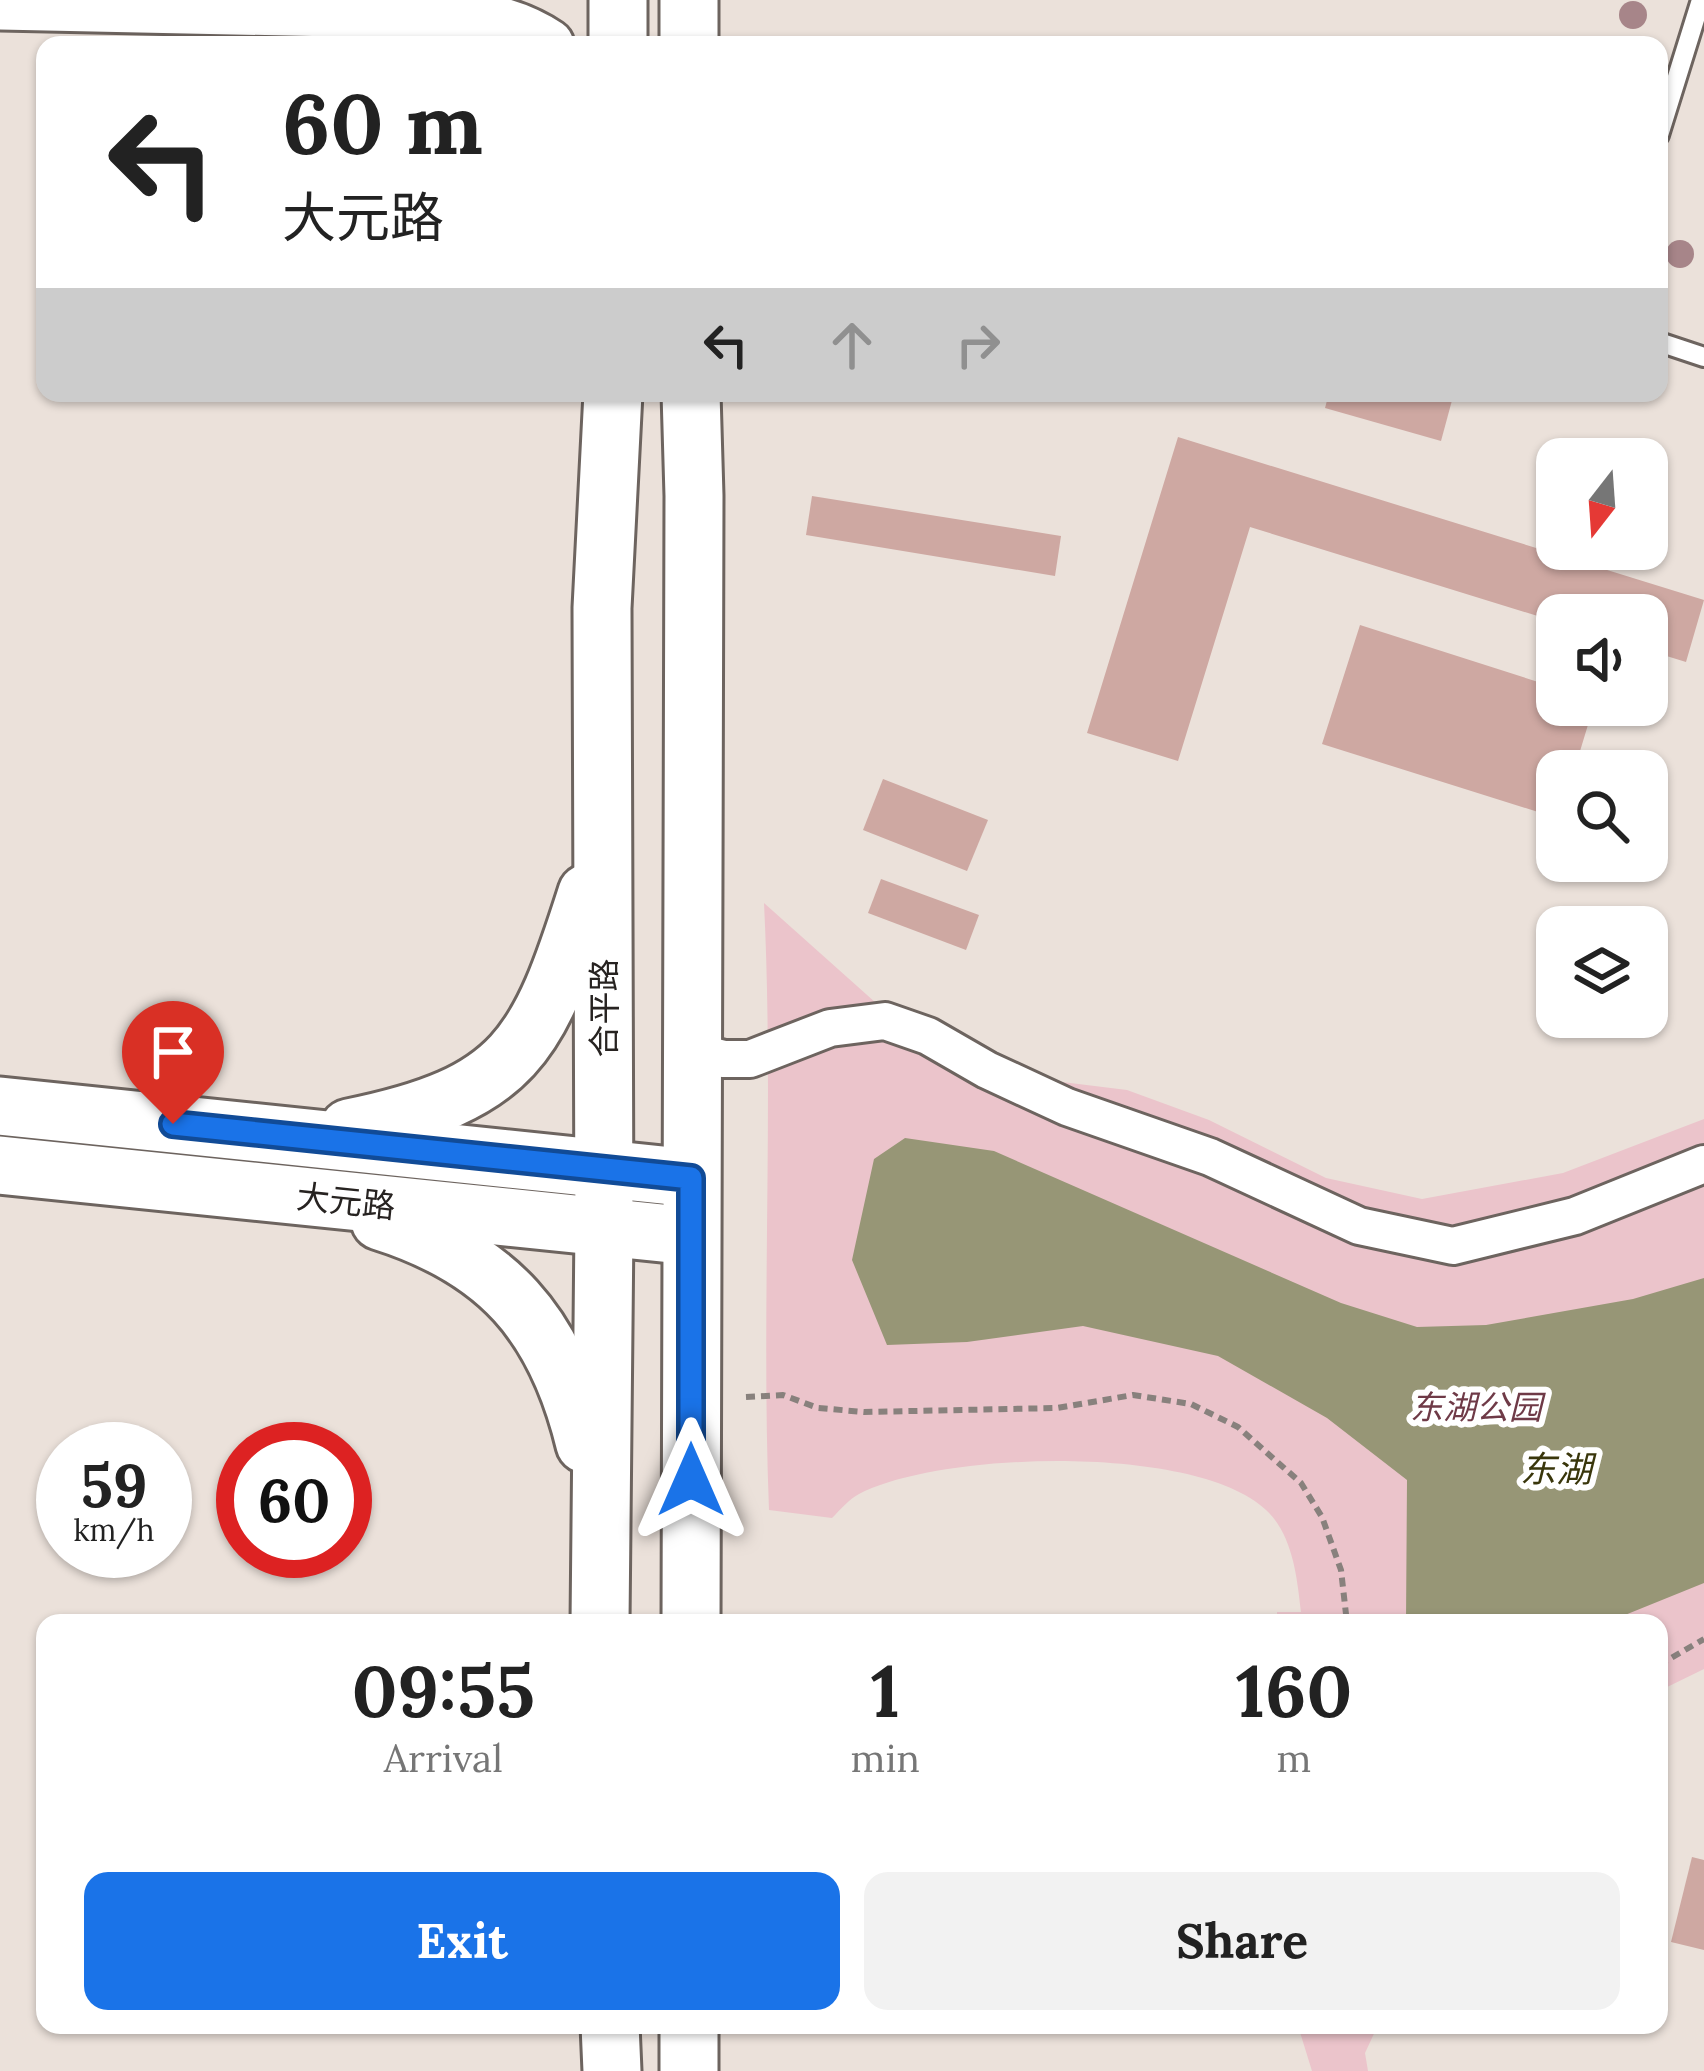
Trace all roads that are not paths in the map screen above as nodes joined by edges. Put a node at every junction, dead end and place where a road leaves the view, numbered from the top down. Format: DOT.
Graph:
graph roads {
  1 [pos="618,0"];
  2 [pos="689,0"];
  3 [pos="1701,0"];
  4 [pos="0,4"];
  5 [pos="535,36"];
  6 [pos="618,36"];
  7 [pos="689,36"];
  8 [pos="1668,106"];
  9 [pos="1668,345"];
  10 [pos="1704,357"];
  11 [pos="613,402"];
  12 [pos="691,402"];
  13 [pos="602,843"];
  14 [pos="691,1051"];
  15 [pos="0,1106"];
  16 [pos="303,1138"];
  17 [pos="1704,1164"];
  18 [pos="0,1165"];
  19 [pos="604,1169"];
  20 [pos="691,1178"];
  21 [pos="301,1196"];
  22 [pos="604,1227"];
  23 [pos="692,1236"];
  24 [pos="601,1509"];
  25 [pos="600,1614"];
  26 [pos="691,1614"];
  27 [pos="610,2034"];
  28 [pos="689,2034"];
  29 [pos="612,2071"];
  30 [pos="689,2071"];
  1 -- 6 [label="main road"];
  2 -- 7 [label="main road"];
  3 -- 8 [label="lane"];
  4 -- 5 [label="street"];
  9 -- 10 [label="lane"];
  11 -- 13 [label="main road, 合平路"];
  12 -- 14 [label="main road"];
  13 -- 16 [label="main road"];
  13 -- 19 [label="main road, 合平路"];
  14 -- 17 [label="street"];
  14 -- 20 [label="main road"];
  15 -- 16 [label="main road, 大元路"];
  16 -- 19 [label="main road, 大元路"];
  18 -- 21 [label="main road, 大元路"];
  19 -- 20 [label="main road, 大元路"];
  19 -- 22 [label="main road, 合平路"];
  20 -- 23 [label="main road"];
  21 -- 22 [label="main road, 大元路"];
  21 -- 24 [label="main road"];
  22 -- 23 [label="main road, 大元路"];
  22 -- 24 [label="main road, 合平路"];
  23 -- 26 [label="main road"];
  24 -- 25 [label="main road, 合平路"];
  27 -- 29 [label="main road"];
  28 -- 30 [label="main road"];
}
